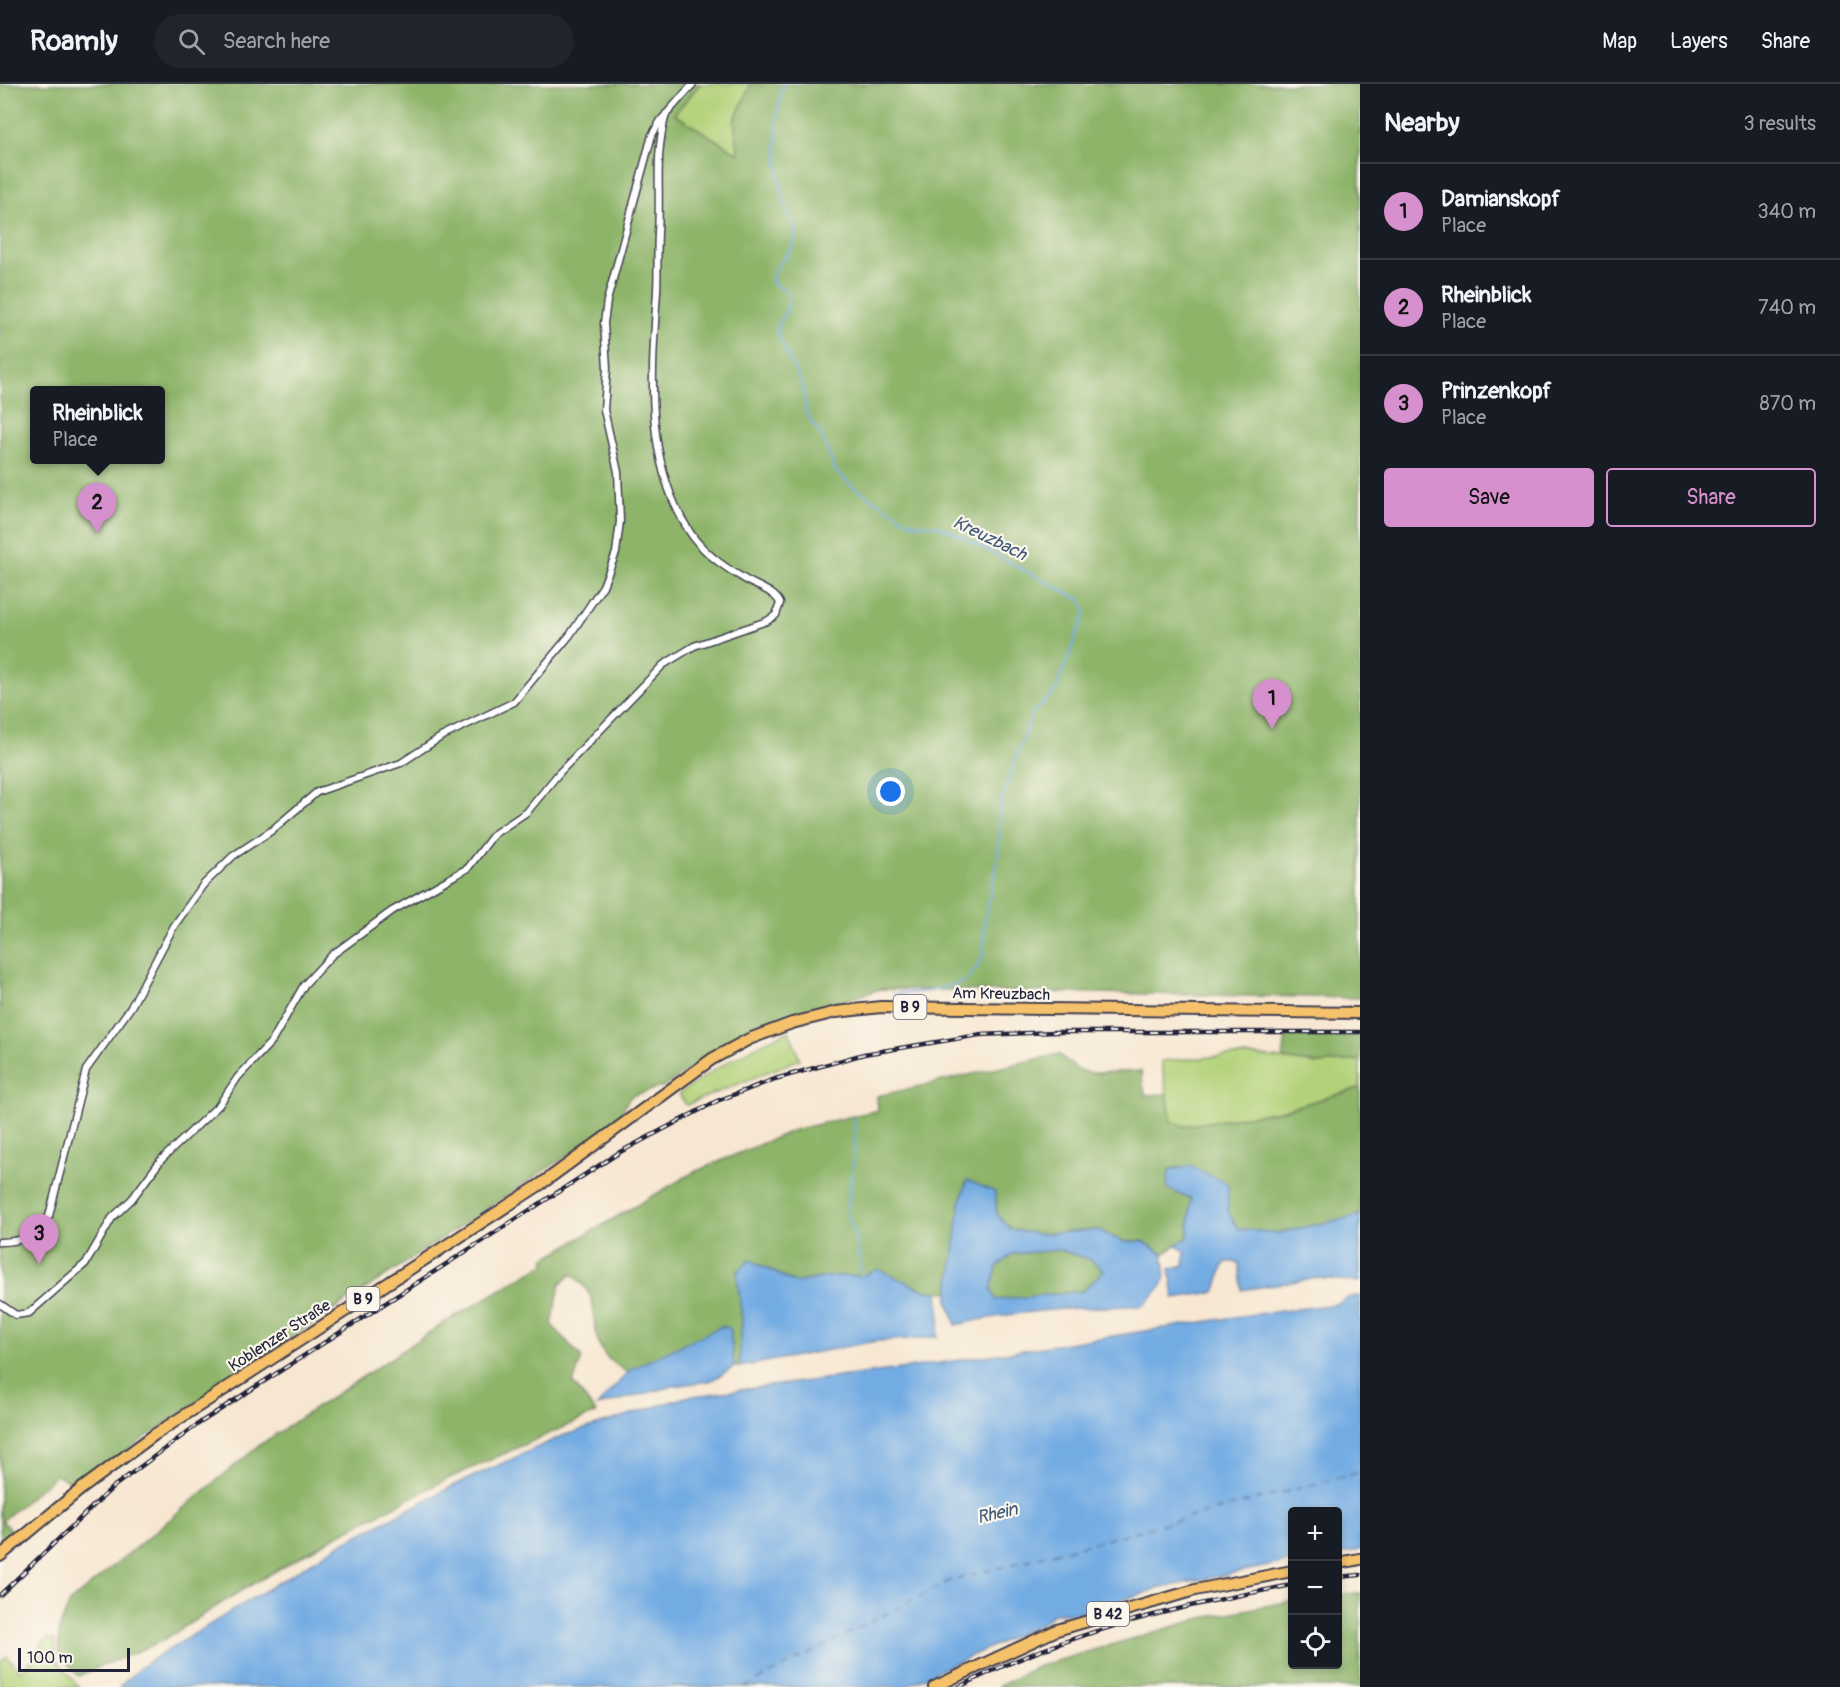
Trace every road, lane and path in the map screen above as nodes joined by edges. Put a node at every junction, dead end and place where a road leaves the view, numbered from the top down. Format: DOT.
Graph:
graph roads {
  1 [pos="693,84"];
  2 [pos="666,114"];
  3 [pos="1360,1013"];
  4 [pos="731,1048"];
  5 [pos="0,1242"];
  6 [pos="0,1304"];
  7 [pos="0,1556"];
  8 [pos="1360,1559"];
  9 [pos="1342,1562"];
  10 [pos="1288,1572"];
  11 [pos="934,1687"];
  1 -- 2 [label="street"];
  2 -- 5 [label="street"];
  2 -- 6 [label="street"];
  3 -- 4 [label="main road, Am Kreuzbach / B 9"];
  4 -- 7 [label="main road, Koblenzer Straße / B 9"];
  8 -- 9 [label="main road"];
  10 -- 11 [label="main road, B 42"];
}
